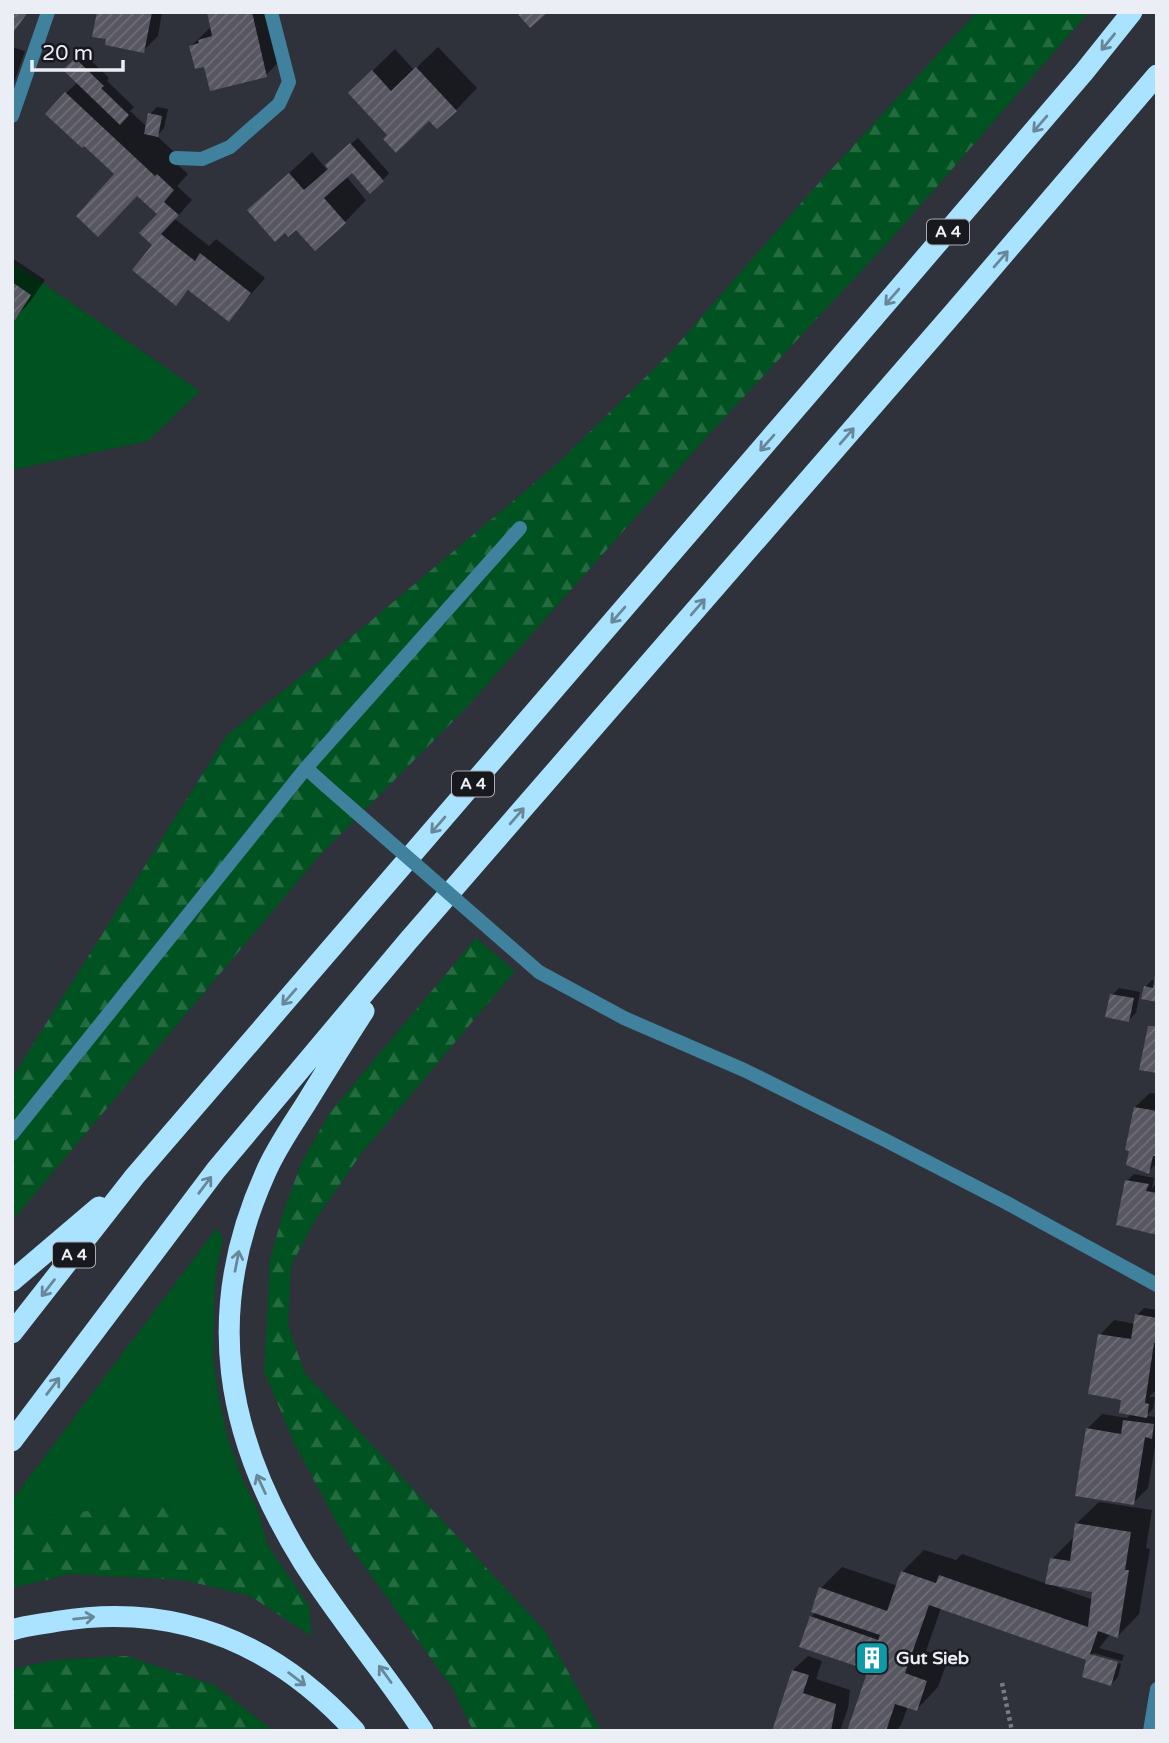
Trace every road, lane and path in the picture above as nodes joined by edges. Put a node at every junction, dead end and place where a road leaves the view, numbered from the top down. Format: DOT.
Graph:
graph roads {
  1 [pos="48,12"];
  2 [pos="271,12"];
  3 [pos="1132,12"];
  4 [pos="1157,75"];
  5 [pos="12,116"];
  6 [pos="176,158"];
  7 [pos="520,528"];
  8 [pos="306,768"];
  9 [pos="408,942"];
  10 [pos="12,1134"];
  11 [pos="135,1176"];
  12 [pos="12,1281"];
  13 [pos="1157,1286"];
  14 [pos="12,1333"];
  15 [pos="12,1441"];
  16 [pos="12,1630"];
  17 [pos="1002,1683"];
  18 [pos="1157,1689"];
  19 [pos="355,1731"];
  20 [pos="423,1731"];
  21 [pos="1012,1731"];
  22 [pos="1150,1731"];
  1 -- 5 [label="street"];
  2 -- 6 [label="street"];
  3 -- 11 [label="highway, A 4, one-way"];
  9 -- 4 [label="highway, one-way"];
  7 -- 8 [label="street"];
  8 -- 10 [label="street"];
  8 -- 13 [label="street, bridge"];
  15 -- 9 [label="highway, one-way"];
  20 -- 9 [label="highway, one-way"];
  11 -- 12 [label="highway"];
  11 -- 14 [label="highway, A 4, one-way"];
  16 -- 19 [label="highway, one-way"];
  17 -- 21 [label="path"];
  18 -- 22 [label="street"];
}
